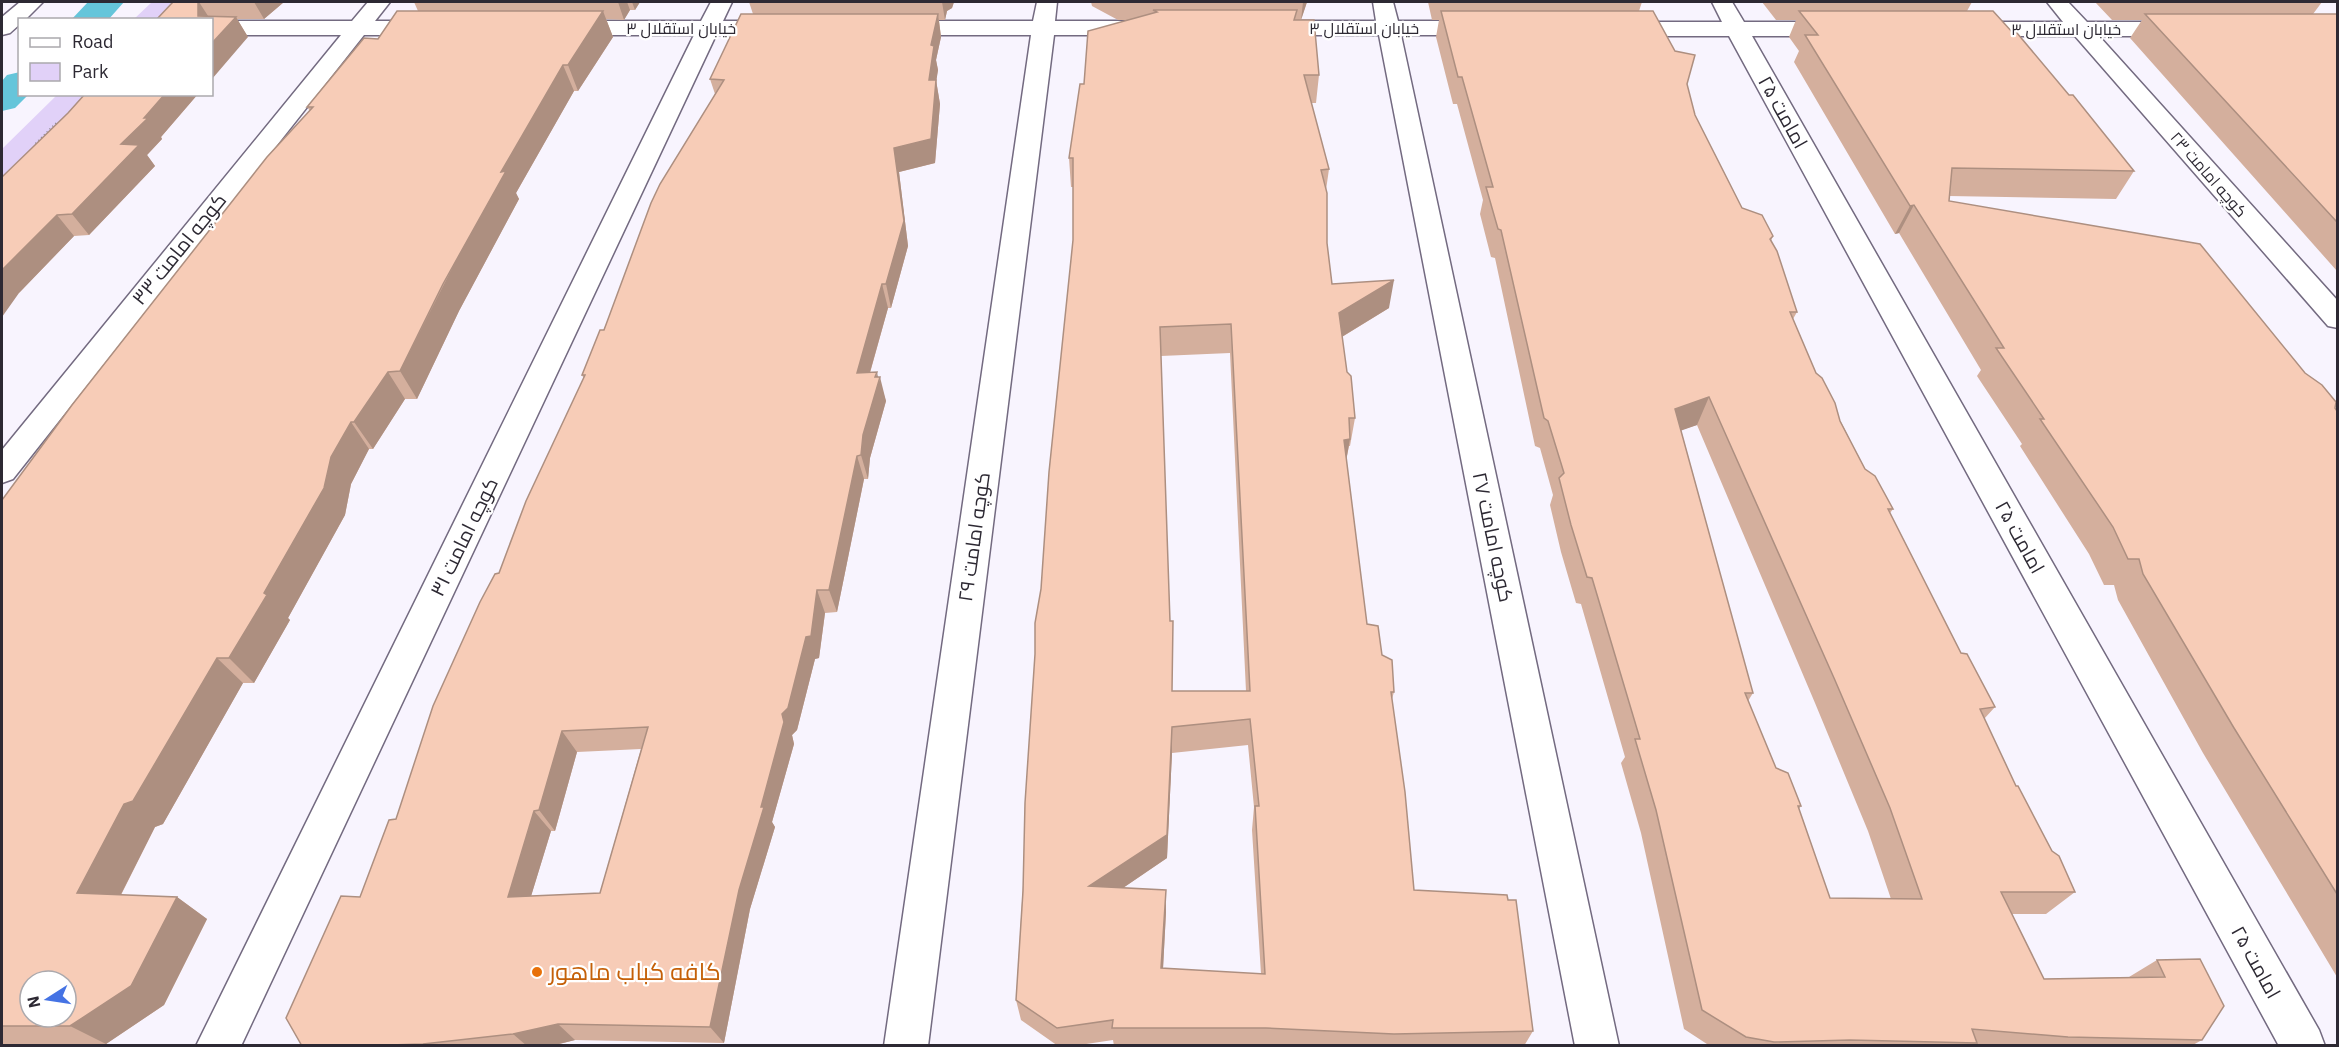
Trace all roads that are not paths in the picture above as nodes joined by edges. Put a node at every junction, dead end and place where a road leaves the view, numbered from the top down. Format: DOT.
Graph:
graph roads {
  1 [pos="32,2"];
  2 [pos="378,2"];
  3 [pos="2057,2"];
  4 [pos="715,15"];
  5 [pos="1045,15"];
  6 [pos="1386,15"];
  7 [pos="1729,15"];
  8 [pos="2,28"];
  9 [pos="213,28"];
  10 [pos="357,28"];
  11 [pos="451,28"];
  12 [pos="545,28"];
  13 [pos="805,28"];
  14 [pos="876,28"];
  15 [pos="1162,28"];
  16 [pos="1245,28"];
  17 [pos="1504,28"];
  18 [pos="1597,28"];
  19 [pos="1855,29"];
  20 [pos="1939,29"];
  21 [pos="2081,29"];
  22 [pos="2198,29"];
  23 [pos="2337,319"];
  24 [pos="2,471"];
  25 [pos="218,1046"];
  26 [pos="906,1046"];
  27 [pos="1598,1046"];
  28 [pos="2303,1046"];
  1 -- 8 [label="street"];
  2 -- 10 [label="street, کوچه امامت ۳۳"];
  3 -- 21 [label="street, کوچه امامت ۲۳"];
  4 -- 12 [label="street, خیابان استقلال ۳"];
  4 -- 13 [label="street, خیابان استقلال ۳"];
  4 -- 25 [label="street, کوچه امامت ۳۱"];
  5 -- 14 [label="street"];
  5 -- 15 [label="street"];
  5 -- 26 [label="street, کوچه امامت ۲۹"];
  6 -- 16 [label="street, خیابان استقلال ۳"];
  6 -- 17 [label="street, خیابان استقلال ۳"];
  6 -- 27 [label="street, کوچه امامت ۲۷"];
  7 -- 18 [label="street"];
  7 -- 19 [label="street"];
  7 -- 28 [label="street, امامت ۲۵"];
  9 -- 10 [label="street"];
  10 -- 11 [label="street"];
  10 -- 24 [label="street, کوچه امامت ۳۳"];
  20 -- 21 [label="street, خیابان استقلال ۳"];
  21 -- 22 [label="street, خیابان استقلال ۳"];
  21 -- 23 [label="street, کوچه امامت ۲۳"];
}
